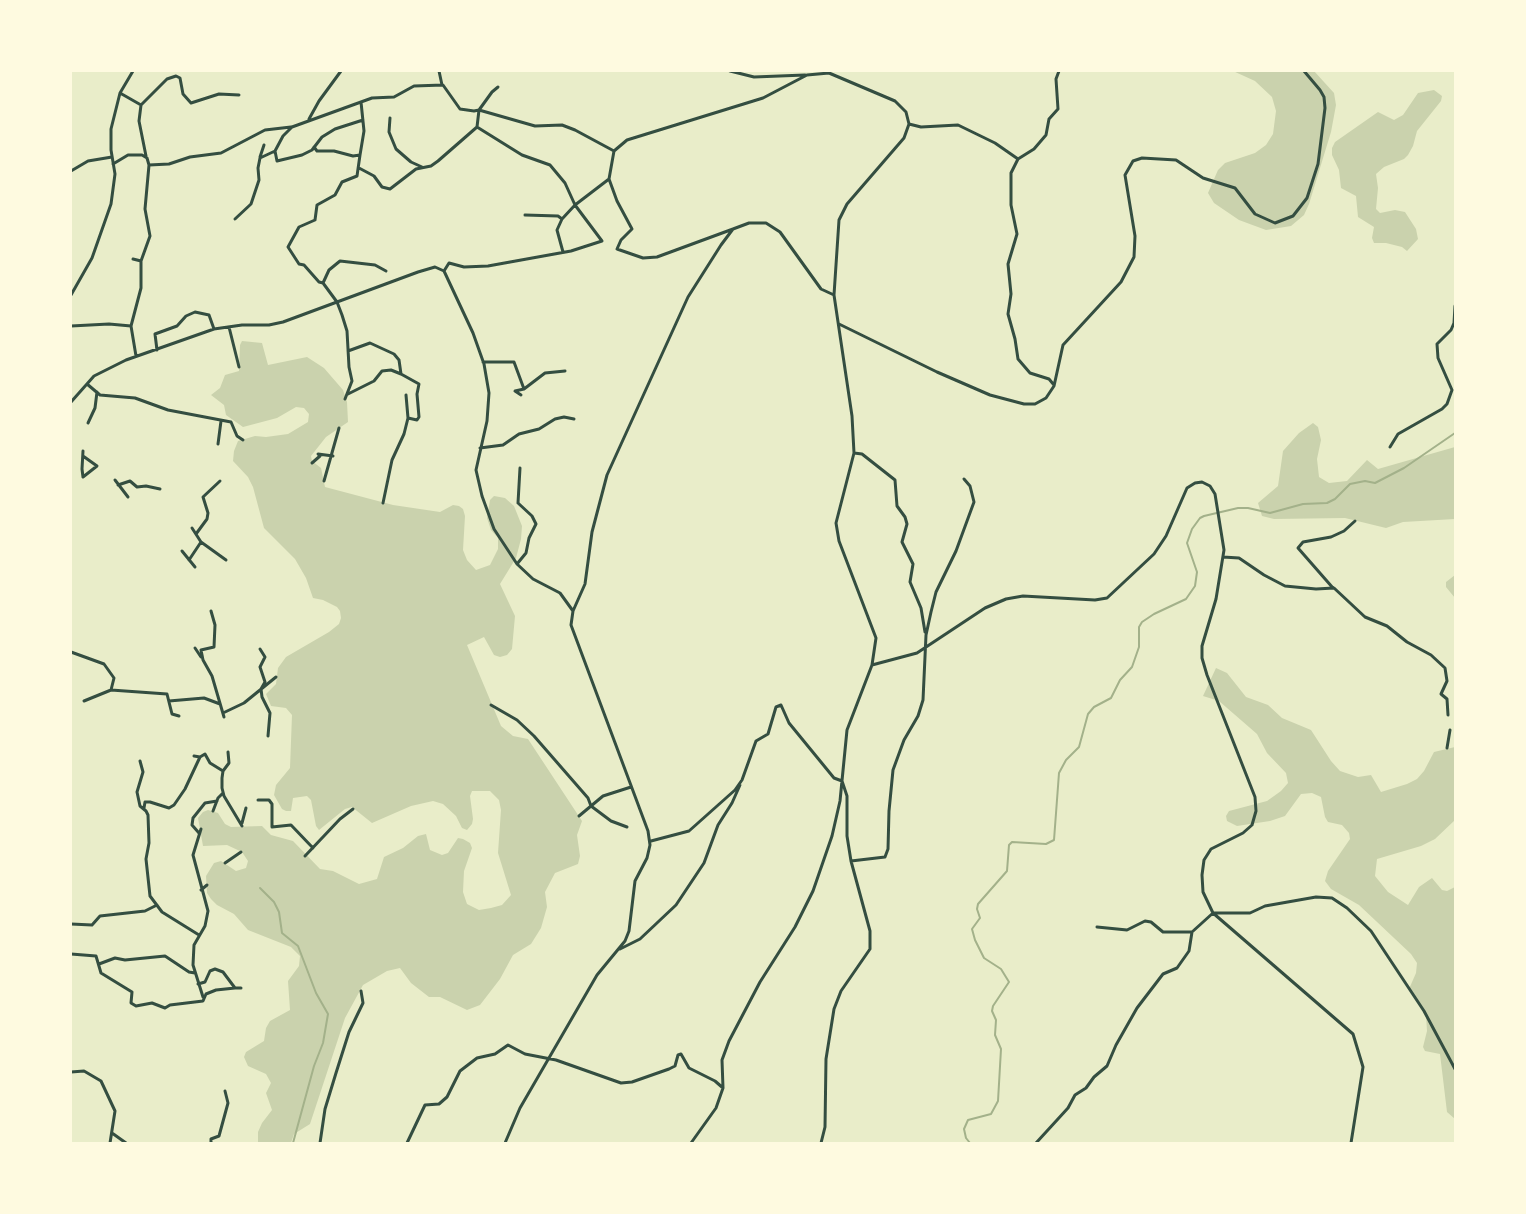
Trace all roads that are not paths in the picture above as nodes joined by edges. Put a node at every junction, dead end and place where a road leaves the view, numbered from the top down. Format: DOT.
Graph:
graph roads {
  1 [pos="133,71"];
  2 [pos="341,71"];
  3 [pos="439,71"];
  4 [pos="729,71"];
  5 [pos="1058,71"];
  6 [pos="1304,71"];
  7 [pos="807,74"];
  8 [pos="442,85"];
  9 [pos="498,87"];
  10 [pos="120,93"];
  11 [pos="239,95"];
  12 [pos="361,102"];
  13 [pos="141,105"];
  14 [pos="480,110"];
  15 [pos="390,118"];
  16 [pos="309,119"];
  17 [pos="363,120"];
  18 [pos="909,124"];
  19 [pos="292,127"];
  20 [pos="477,127"];
  21 [pos="264,145"];
  22 [pos="314,147"];
  23 [pos="275,151"];
  24 [pos="614,151"];
  25 [pos="360,155"];
  26 [pos="112,157"];
  27 [pos="146,157"];
  28 [pos="260,158"];
  29 [pos="1018,159"];
  30 [pos="113,164"];
  31 [pos="149,165"];
  32 [pos="423,167"];
  33 [pos="359,168"];
  34 [pos="71,170"];
  35 [pos="609,179"];
  36 [pos="575,205"];
  37 [pos="525,215"];
  38 [pos="235,218"];
  39 [pos="562,219"];
  40 [pos="734,229"];
  41 [pos="563,252"];
  42 [pos="133,259"];
  43 [pos="142,261"];
  44 [pos="386,271"];
  45 [pos="444,271"];
  46 [pos="324,283"];
  47 [pos="71,295"];
  48 [pos="834,295"];
  49 [pos="337,302"];
  50 [pos="1455,306"];
  51 [pos="839,324"];
  52 [pos="71,326"];
  53 [pos="131,326"];
  54 [pos="229,327"];
  55 [pos="214,329"];
  56 [pos="157,350"];
  57 [pos="348,351"];
  58 [pos="136,356"];
  59 [pos="483,362"];
  60 [pos="239,367"];
  61 [pos="565,371"];
  62 [pos="401,374"];
  63 [pos="86,384"];
  64 [pos="1054,386"];
  65 [pos="524,389"];
  66 [pos="97,392"];
  67 [pos="348,394"];
  68 [pos="406,395"];
  69 [pos="521,395"];
  70 [pos="345,399"];
  71 [pos="71,402"];
  72 [pos="408,418"];
  73 [pos="574,419"];
  74 [pos="221,421"];
  75 [pos="88,423"];
  76 [pos="339,428"];
  77 [pos="243,440"];
  78 [pos="218,444"];
  79 [pos="1390,447"];
  80 [pos="480,448"];
  81 [pos="83,453"];
  82 [pos="854,453"];
  83 [pos="333,456"];
  84 [pos="312,463"];
  85 [pos="520,468"];
  86 [pos="964,478"];
  87 [pos="115,480"];
  88 [pos="220,481"];
  89 [pos="324,481"];
  90 [pos="118,485"];
  91 [pos="160,489"];
  92 [pos="128,497"];
  93 [pos="383,503"];
  94 [pos="1355,521"];
  95 [pos="192,528"];
  96 [pos="196,534"];
  97 [pos="201,542"];
  98 [pos="182,551"];
  99 [pos="1223,557"];
  100 [pos="189,560"];
  101 [pos="226,560"];
  102 [pos="517,564"];
  103 [pos="195,567"];
  104 [pos="1334,588"];
  105 [pos="211,611"];
  106 [pos="573,611"];
  107 [pos="926,635"];
  108 [pos="219,644"];
  109 [pos="214,647"];
  110 [pos="194,648"];
  111 [pos="260,649"];
  112 [pos="926,649"];
  113 [pos="71,652"];
  114 [pos="203,660"];
  115 [pos="872,664"];
  116 [pos="276,677"];
  117 [pos="261,689"];
  118 [pos="110,690"];
  119 [pos="84,701"];
  120 [pos="169,701"];
  121 [pos="221,704"];
  122 [pos="491,705"];
  123 [pos="1448,715"];
  124 [pos="179,716"];
  125 [pos="1450,730"];
  126 [pos="268,736"];
  127 [pos="1447,748"];
  128 [pos="228,752"];
  129 [pos="194,756"];
  130 [pos="200,757"];
  131 [pos="140,762"];
  132 [pos="229,763"];
  133 [pos="236,764"];
  134 [pos="223,771"];
  135 [pos="742,780"];
  136 [pos="842,781"];
  137 [pos="631,787"];
  138 [pos="223,793"];
  139 [pos="258,800"];
  140 [pos="217,801"];
  141 [pos="591,806"];
  142 [pos="144,808"];
  143 [pos="246,808"];
  144 [pos="353,809"];
  145 [pos="213,811"];
  146 [pos="579,816"];
  147 [pos="627,828"];
  148 [pos="651,841"];
  149 [pos="313,848"];
  150 [pos="241,852"];
  151 [pos="306,856"];
  152 [pos="851,861"];
  153 [pos="225,864"];
  154 [pos="207,885"];
  155 [pos="201,890"];
  156 [pos="157,905"];
  157 [pos="1213,913"];
  158 [pos="71,924"];
  159 [pos="1097,927"];
  160 [pos="1192,932"];
  161 [pos="199,934"];
  162 [pos="620,949"];
  163 [pos="71,954"];
  164 [pos="99,964"];
  165 [pos="195,973"];
  166 [pos="198,984"];
  167 [pos="235,988"];
  168 [pos="241,988"];
  169 [pos="361,991"];
  170 [pos="203,997"];
  171 [pos="549,1060"];
  172 [pos="1455,1069"];
  173 [pos="71,1072"];
  174 [pos="723,1088"];
  175 [pos="225,1091"];
  176 [pos="112,1134"];
  177 [pos="110,1143"];
  178 [pos="126,1143"];
  179 [pos="211,1143"];
  180 [pos="320,1143"];
  181 [pos="407,1143"];
  182 [pos="506,1143"];
  183 [pos="691,1143"];
  184 [pos="821,1143"];
  185 [pos="1036,1143"];
  186 [pos="1351,1143"];
  1 -- 10 [label="street"];
  2 -- 16 [label="street"];
  3 -- 8 [label="street"];
  4 -- 7 [label="street"];
  5 -- 29 [label="street"];
  6 -- 64 [label="street"];
  7 -- 18 [label="street"];
  7 -- 24 [label="street"];
  8 -- 12 [label="street"];
  8 -- 14 [label="street"];
  9 -- 14 [label="street"];
  10 -- 13 [label="street"];
  10 -- 26 [label="street"];
  11 -- 13 [label="street"];
  12 -- 16 [label="street"];
  12 -- 17 [label="street"];
  13 -- 27 [label="street"];
  14 -- 20 [label="street"];
  14 -- 24 [label="street"];
  15 -- 32 [label="street"];
  16 -- 19 [label="street"];
  17 -- 22 [label="street"];
  17 -- 25 [label="street"];
  18 -- 29 [label="street"];
  18 -- 48 [label="street"];
  19 -- 23 [label="street"];
  19 -- 31 [label="street"];
  20 -- 32 [label="street"];
  20 -- 36 [label="street"];
  21 -- 28 [label="street"];
  22 -- 23 [label="street"];
  22 -- 25 [label="street"];
  23 -- 28 [label="street"];
  24 -- 35 [label="street"];
  25 -- 33 [label="street"];
  26 -- 30 [label="street"];
  26 -- 34 [label="street"];
  27 -- 30 [label="street"];
  27 -- 31 [label="street"];
  28 -- 38 [label="street"];
  29 -- 64 [label="street"];
  30 -- 47 [label="street"];
  31 -- 43 [label="street"];
  32 -- 33 [label="street"];
  33 -- 46 [label="street"];
  35 -- 36 [label="street"];
  35 -- 40 [label="street"];
  36 -- 39 [label="street"];
  36 -- 41 [label="street"];
  37 -- 39 [label="street"];
  39 -- 41 [label="street"];
  40 -- 48 [label="street"];
  40 -- 106 [label="street"];
  41 -- 45 [label="street"];
  42 -- 43 [label="street"];
  43 -- 53 [label="street"];
  44 -- 46 [label="street"];
  45 -- 49 [label="street"];
  45 -- 59 [label="street"];
  46 -- 49 [label="street"];
  48 -- 51 [label="street"];
  49 -- 54 [label="street"];
  49 -- 57 [label="street"];
  50 -- 79 [label="street"];
  51 -- 64 [label="street"];
  51 -- 82 [label="street"];
  52 -- 53 [label="street"];
  53 -- 58 [label="street"];
  54 -- 55 [label="street"];
  54 -- 60 [label="street"];
  55 -- 56 [label="street"];
  55 -- 56 [label="street"];
  56 -- 58 [label="street"];
  57 -- 62 [label="street"];
  57 -- 67 [label="street"];
  58 -- 63 [label="street"];
  59 -- 65 [label="street"];
  59 -- 80 [label="street"];
  61 -- 65 [label="street"];
  62 -- 67 [label="street"];
  62 -- 72 [label="street"];
  63 -- 66 [label="street"];
  63 -- 71 [label="street"];
  65 -- 69 [label="street"];
  66 -- 74 [label="street"];
  66 -- 75 [label="street"];
  67 -- 70 [label="street"];
  68 -- 72 [label="street"];
  72 -- 93 [label="street"];
  73 -- 80 [label="street"];
  74 -- 77 [label="street"];
  74 -- 78 [label="street"];
  76 -- 83 [label="street"];
  80 -- 102 [label="street"];
  81 -- 81 [label="street"];
  82 -- 107 [label="street"];
  82 -- 115 [label="street"];
  83 -- 84 [label="street"];
  83 -- 89 [label="street"];
  85 -- 102 [label="street"];
  86 -- 107 [label="street"];
  87 -- 90 [label="street"];
  88 -- 96 [label="street"];
  90 -- 91 [label="street"];
  90 -- 92 [label="street"];
  94 -- 104 [label="street"];
  95 -- 96 [label="street"];
  96 -- 97 [label="street"];
  97 -- 100 [label="street"];
  97 -- 101 [label="street"];
  98 -- 100 [label="street"];
  99 -- 104 [label="street"];
  99 -- 112 [label="street"];
  99 -- 157 [label="street"];
  100 -- 103 [label="street"];
  102 -- 106 [label="street"];
  104 -- 123 [label="street"];
  105 -- 109 [label="street"];
  106 -- 137 [label="street"];
  107 -- 112 [label="street"];
  108 -- 109 [label="street"];
  109 -- 114 [label="street"];
  110 -- 114 [label="street"];
  111 -- 117 [label="street"];
  112 -- 115 [label="street"];
  112 -- 152 [label="street"];
  113 -- 118 [label="street"];
  114 -- 121 [label="street"];
  115 -- 136 [label="street"];
  116 -- 117 [label="street"];
  117 -- 121 [label="street"];
  117 -- 126 [label="street"];
  118 -- 119 [label="street"];
  118 -- 120 [label="street"];
  120 -- 121 [label="street"];
  120 -- 124 [label="street"];
  122 -- 141 [label="street"];
  125 -- 127 [label="street"];
  128 -- 132 [label="street"];
  129 -- 130 [label="street"];
  130 -- 134 [label="street"];
  130 -- 142 [label="street"];
  131 -- 142 [label="street"];
  132 -- 133 [label="street"];
  132 -- 134 [label="street"];
  134 -- 138 [label="street"];
  135 -- 136 [label="street"];
  135 -- 148 [label="street"];
  135 -- 162 [label="street"];
  136 -- 152 [label="street"];
  136 -- 174 [label="street"];
  137 -- 141 [label="street"];
  137 -- 148 [label="street"];
  138 -- 140 [label="street"];
  138 -- 143 [label="street"];
  139 -- 149 [label="street"];
  140 -- 145 [label="street"];
  140 -- 155 [label="street"];
  141 -- 146 [label="street"];
  141 -- 147 [label="street"];
  142 -- 156 [label="street"];
  144 -- 149 [label="street"];
  148 -- 162 [label="street"];
  149 -- 151 [label="street"];
  150 -- 153 [label="street"];
  152 -- 184 [label="street"];
  154 -- 155 [label="street"];
  155 -- 161 [label="street"];
  156 -- 158 [label="street"];
  156 -- 161 [label="street"];
  157 -- 160 [label="street"];
  157 -- 172 [label="street"];
  157 -- 186 [label="street"];
  159 -- 160 [label="street"];
  160 -- 185 [label="street"];
  161 -- 165 [label="street"];
  162 -- 171 [label="street"];
  163 -- 164 [label="street"];
  164 -- 165 [label="street"];
  164 -- 170 [label="street"];
  165 -- 166 [label="street"];
  166 -- 167 [label="street"];
  166 -- 170 [label="street"];
  167 -- 168 [label="street"];
  167 -- 170 [label="street"];
  169 -- 180 [label="street"];
  171 -- 174 [label="street"];
  171 -- 181 [label="street"];
  171 -- 182 [label="street"];
  173 -- 176 [label="street"];
  174 -- 183 [label="street"];
  175 -- 179 [label="street"];
  176 -- 177 [label="street"];
  176 -- 178 [label="street"];
}
